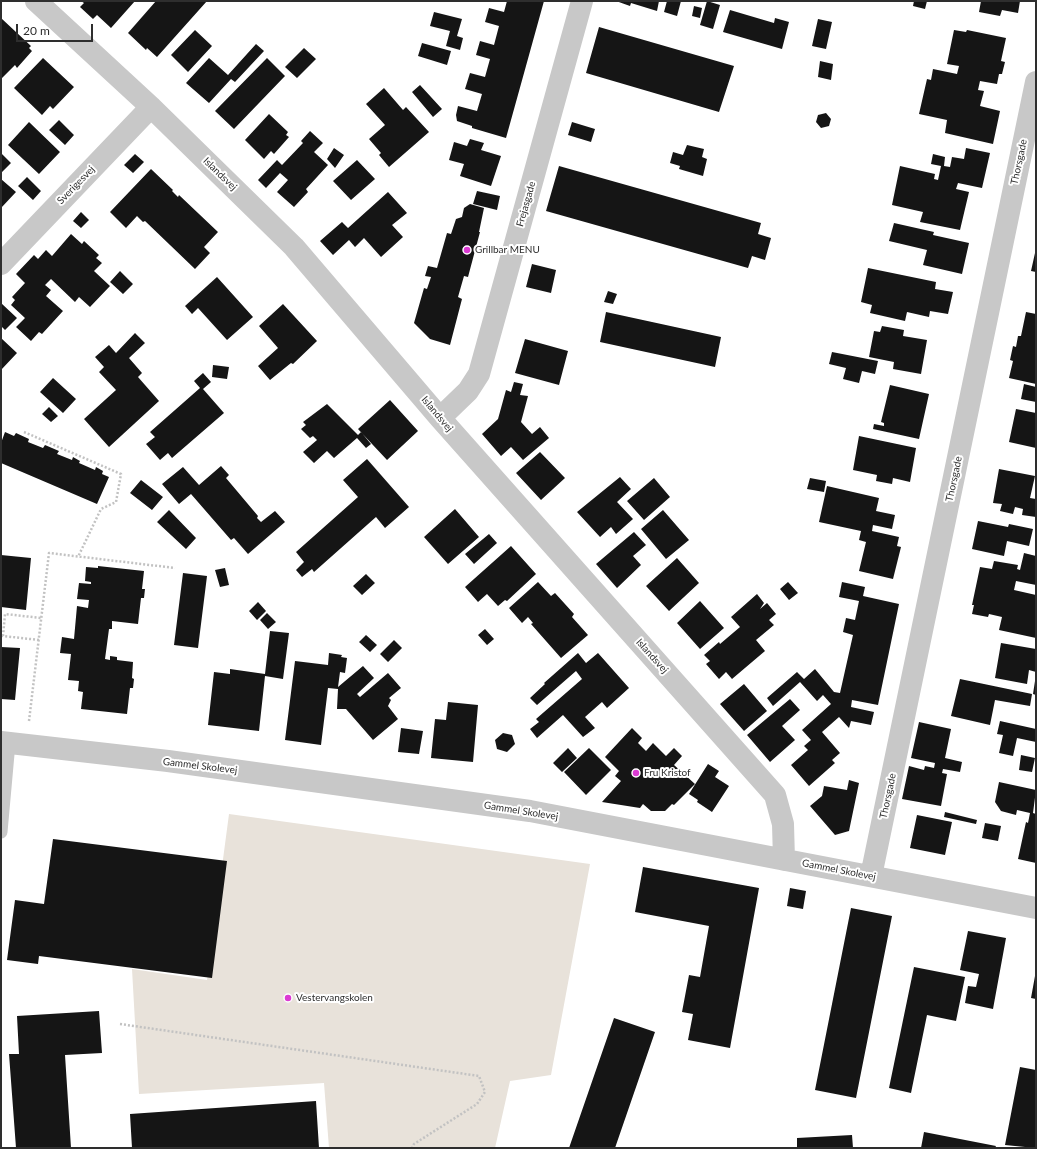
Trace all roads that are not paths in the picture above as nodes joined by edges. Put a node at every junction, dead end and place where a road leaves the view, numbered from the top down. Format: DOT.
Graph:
graph roads {
  1 [pos="36,1"];
  2 [pos="582,1"];
  3 [pos="1036,82"];
  4 [pos="151,107"];
  5 [pos="1,264"];
  6 [pos="440,418"];
  7 [pos="12,744"];
  8 [pos="1,832"];
  9 [pos="784,860"];
  10 [pos="871,876"];
  11 [pos="1036,908"];
  1 -- 4 [label="street, Islandsvej"];
  2 -- 6 [label="street, Frejasgade"];
  3 -- 10 [label="street, Thorsgade"];
  4 -- 5 [label="street, Sverigesvej"];
  4 -- 6 [label="street, Islandsvej"];
  6 -- 9 [label="street, Islandsvej"];
  7 -- 8 [label="lane"];
  7 -- 9 [label="street, Gammel Skolevej"];
  9 -- 10 [label="street, Gammel Skolevej"];
  10 -- 11 [label="street, Gammel Skolevej"];
}
